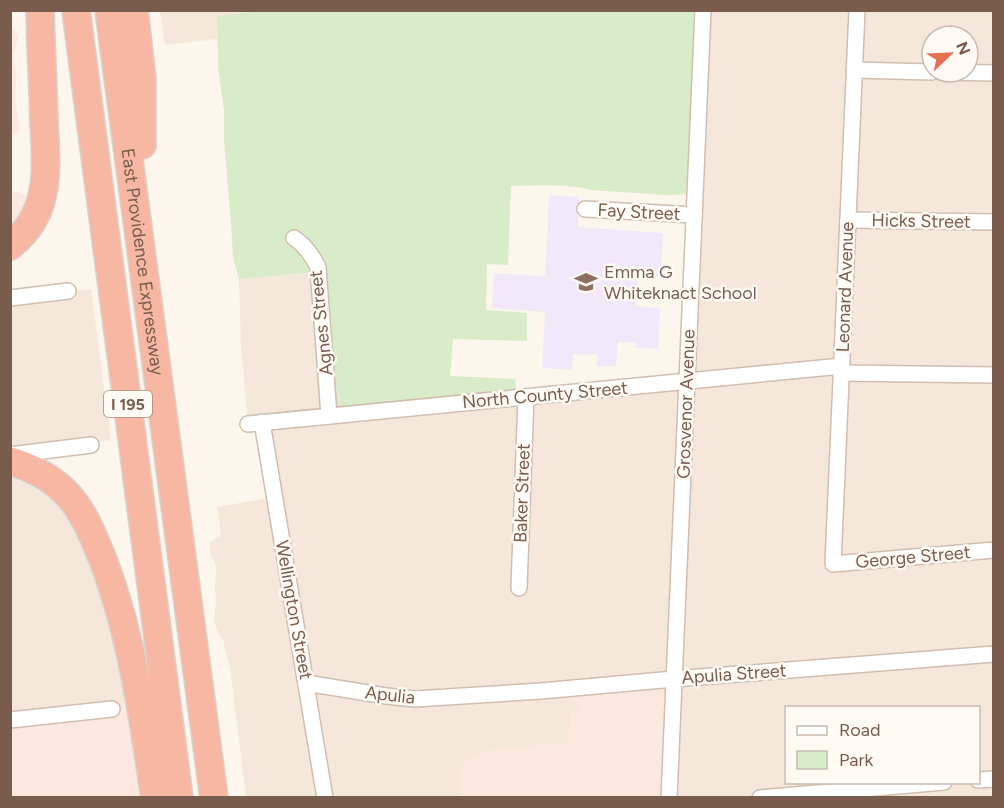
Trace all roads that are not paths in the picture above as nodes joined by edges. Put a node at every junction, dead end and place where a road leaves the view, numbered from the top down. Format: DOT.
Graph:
graph roads {
  1 [pos="40,10"];
  2 [pos="76,10"];
  3 [pos="110,10"];
  4 [pos="134,10"];
  5 [pos="703,10"];
  6 [pos="857,10"];
  7 [pos="854,70"];
  8 [pos="920,72"];
  9 [pos="585,209"];
  10 [pos="694,215"];
  11 [pos="848,220"];
  12 [pos="993,222"];
  13 [pos="294,238"];
  14 [pos="10,246"];
  15 [pos="142,254"];
  16 [pos="68,291"];
  17 [pos="10,298"];
  18 [pos="842,370"];
  19 [pos="993,375"];
  20 [pos="687,382"];
  21 [pos="526,398"];
  22 [pos="329,416"];
  23 [pos="255,423"];
  24 [pos="91,445"];
  25 [pos="10,455"];
  26 [pos="10,461"];
  27 [pos="993,550"];
  28 [pos="833,564"];
  29 [pos="519,588"];
  30 [pos="993,654"];
  31 [pos="674,679"];
  32 [pos="306,683"];
  33 [pos="475,695"];
  34 [pos="112,709"];
  35 [pos="10,720"];
  36 [pos="932,784"];
  37 [pos="155,798"];
  38 [pos="179,798"];
  39 [pos="214,798"];
  40 [pos="325,798"];
  41 [pos="669,798"];
  42 [pos="760,798"];
  1 -- 14 [label="highway"];
  2 -- 38 [label="highway, East Providence Expressway / I 195"];
  3 -- 15 [label="highway, East Providence Expressway / I 195"];
  4 -- 15 [label="highway"];
  5 -- 10 [label="street, Grosvenor Avenue"];
  6 -- 7 [label="street, Leonard Avenue"];
  7 -- 8 [label="street"];
  7 -- 11 [label="street, Leonard Avenue"];
  9 -- 10 [label="street, Fay Street"];
  10 -- 20 [label="street, Grosvenor Avenue"];
  11 -- 12 [label="street, Hicks Street"];
  11 -- 18 [label="street, Leonard Avenue"];
  13 -- 22 [label="street, Agnes Street"];
  15 -- 39 [label="highway, East Providence Expressway / I 195"];
  16 -- 17 [label="street"];
  18 -- 19 [label="street, North County Street"];
  18 -- 20 [label="street, North County Street"];
  18 -- 28 [label="street, Leonard Avenue"];
  20 -- 21 [label="street, North County Street"];
  20 -- 31 [label="street, Grosvenor Avenue"];
  21 -- 22 [label="street, North County Street"];
  21 -- 29 [label="street, Baker Street"];
  22 -- 23 [label="street, North County Street"];
  23 -- 32 [label="street, Wellington Street"];
  24 -- 25 [label="street"];
  26 -- 37 [label="highway"];
  27 -- 28 [label="street, George Street"];
  30 -- 31 [label="street, Apulia Street"];
  31 -- 33 [label="street, Apulia Street"];
  31 -- 41 [label="street, Grosvenor Avenue"];
  32 -- 33 [label="street, Apulia"];
  32 -- 40 [label="street, Wellington Street"];
  34 -- 35 [label="street"];
  36 -- 42 [label="street"];
}
